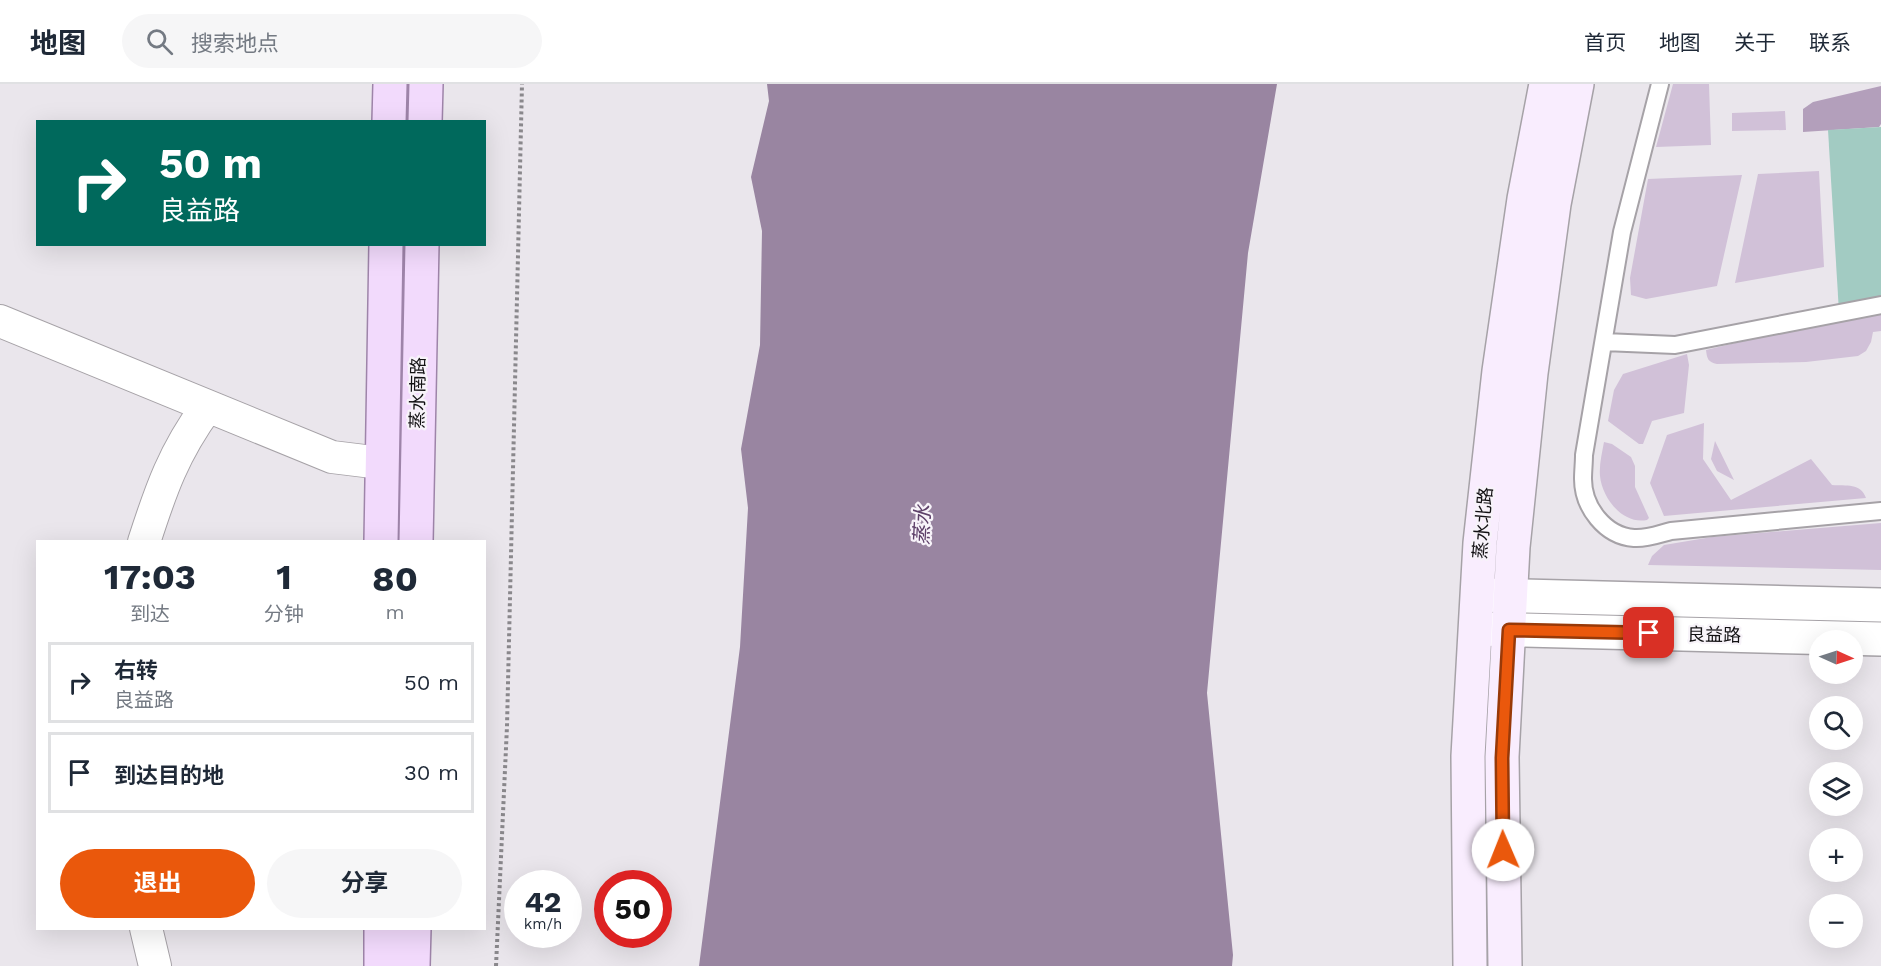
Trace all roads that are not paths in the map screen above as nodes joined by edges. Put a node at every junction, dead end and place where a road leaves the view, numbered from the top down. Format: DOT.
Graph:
graph roads {
  1 [pos="390,84"];
  2 [pos="426,84"];
  3 [pos="1546,84"];
  4 [pos="1577,84"];
  5 [pos="1660,84"];
  6 [pos="389,120"];
  7 [pos="425,120"];
  8 [pos="386,246"];
  9 [pos="422,246"];
  10 [pos="1881,305"];
  11 [pos="0,321"];
  12 [pos="1604,342"];
  13 [pos="207,407"];
  14 [pos="381,463"];
  15 [pos="1881,511"];
  16 [pos="145,540"];
  17 [pos="381,540"];
  18 [pos="416,540"];
  19 [pos="1478,595"];
  20 [pos="1511,596"];
  21 [pos="1881,605"];
  22 [pos="1476,629"];
  23 [pos="1509,630"];
  24 [pos="1881,639"];
  25 [pos="146,930"];
  26 [pos="381,930"];
  27 [pos="414,930"];
  28 [pos="155,966"];
  29 [pos="381,966"];
  30 [pos="413,966"];
  31 [pos="1470,966"];
  32 [pos="1505,966"];
  1 -- 6 [label="main road"];
  2 -- 7 [label="main road"];
  3 -- 19 [label="main road, 蒸水北路"];
  4 -- 20 [label="main road, 蒸水北路"];
  5 -- 12 [label="lane"];
  8 -- 14 [label="main road, 蒸水南路"];
  9 -- 18 [label="main road, 蒸水南路"];
  10 -- 12 [label="lane"];
  11 -- 13 [label="street"];
  12 -- 15 [label="lane"];
  13 -- 14 [label="street"];
  13 -- 16 [label="street"];
  14 -- 17 [label="main road, 蒸水南路"];
  19 -- 20 [label="street, 良益路"];
  19 -- 22 [label="main road, 蒸水北路"];
  20 -- 21 [label="street, 良益路"];
  20 -- 23 [label="main road, 蒸水北路"];
  22 -- 23 [label="street, 良益路"];
  22 -- 31 [label="main road, 蒸水北路"];
  23 -- 24 [label="street, 良益路"];
  23 -- 32 [label="main road, 蒸水北路"];
  25 -- 28 [label="street"];
  26 -- 29 [label="main road"];
  27 -- 30 [label="main road"];
}
